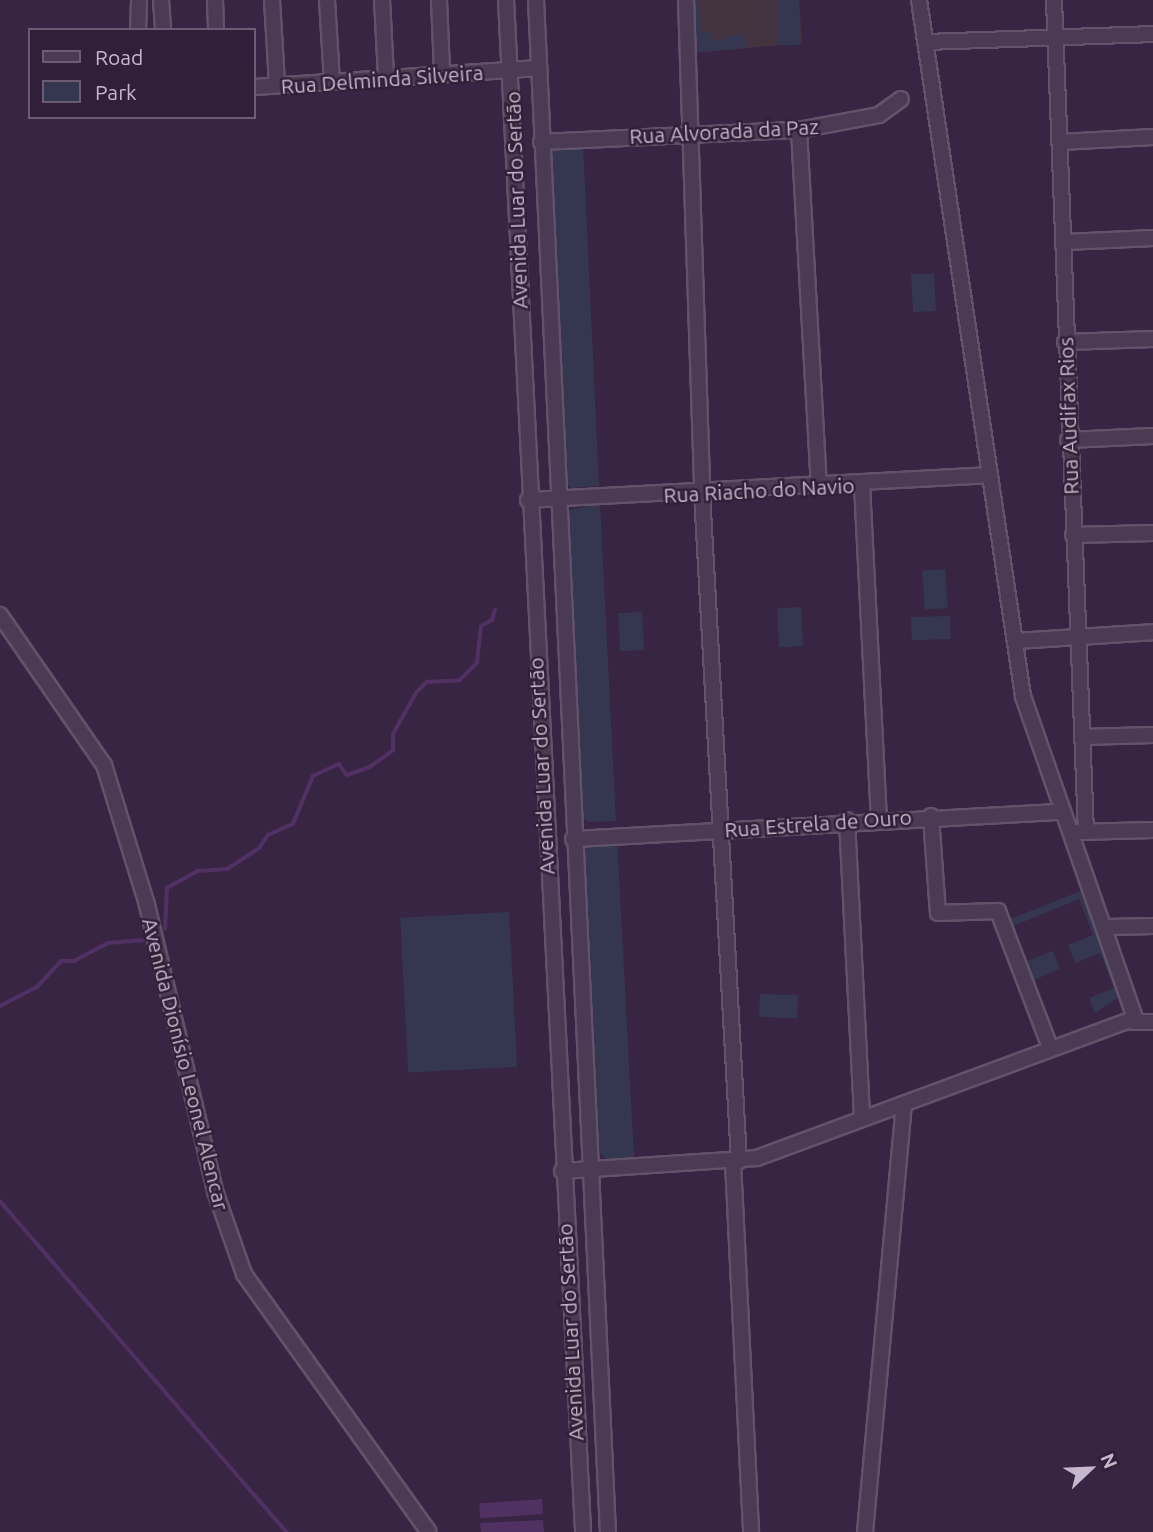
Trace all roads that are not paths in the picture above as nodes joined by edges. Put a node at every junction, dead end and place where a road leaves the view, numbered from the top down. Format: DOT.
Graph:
graph roads {
  1 [pos="139,0"];
  2 [pos="161,0"];
  3 [pos="215,0"];
  4 [pos="272,0"];
  5 [pos="327,0"];
  6 [pos="382,0"];
  7 [pos="439,0"];
  8 [pos="506,0"];
  9 [pos="536,0"];
  10 [pos="686,0"];
  11 [pos="919,0"];
  12 [pos="1054,0"];
  13 [pos="138,28"];
  14 [pos="163,28"];
  15 [pos="216,28"];
  16 [pos="1153,34"];
  17 [pos="1055,38"];
  18 [pos="926,42"];
  19 [pos="538,68"];
  20 [pos="510,70"];
  21 [pos="442,73"];
  22 [pos="386,77"];
  23 [pos="332,82"];
  24 [pos="277,85"];
  25 [pos="256,88"];
  26 [pos="901,99"];
  27 [pos="799,130"];
  28 [pos="692,132"];
  29 [pos="1153,137"];
  30 [pos="541,142"];
  31 [pos="1060,142"];
  32 [pos="1153,238"];
  33 [pos="1065,242"];
  34 [pos="1153,340"];
  35 [pos="1065,342"];
  36 [pos="1153,436"];
  37 [pos="1068,440"];
  38 [pos="989,475"];
  39 [pos="862,485"];
  40 [pos="819,487"];
  41 [pos="702,493"];
  42 [pos="528,500"];
  43 [pos="555,500"];
  44 [pos="1153,533"];
  45 [pos="1073,535"];
  46 [pos="0,615"];
  47 [pos="1153,632"];
  48 [pos="1079,636"];
  49 [pos="1015,640"];
  50 [pos="1153,734"];
  51 [pos="1082,737"];
  52 [pos="1063,812"];
  53 [pos="931,816"];
  54 [pos="879,818"];
  55 [pos="846,820"];
  56 [pos="719,829"];
  57 [pos="1153,830"];
  58 [pos="1079,832"];
  59 [pos="573,839"];
  60 [pos="1153,926"];
  61 [pos="1108,928"];
  62 [pos="1153,1022"];
  63 [pos="1133,1023"];
  64 [pos="1050,1047"];
  65 [pos="904,1104"];
  66 [pos="862,1118"];
  67 [pos="736,1161"];
  68 [pos="589,1169"];
  69 [pos="562,1171"];
  70 [pos="429,1532"];
  71 [pos="583,1532"];
  72 [pos="608,1532"];
  73 [pos="751,1532"];
  74 [pos="864,1532"];
  1 -- 13 [label="street"];
  2 -- 14 [label="street"];
  3 -- 15 [label="street"];
  4 -- 24 [label="street"];
  5 -- 23 [label="street"];
  6 -- 22 [label="street"];
  7 -- 21 [label="street"];
  8 -- 20 [label="street, Avenida Luar do Sertão"];
  9 -- 19 [label="street, Avenida Luar do Sertão"];
  10 -- 28 [label="street"];
  11 -- 18 [label="street"];
  12 -- 17 [label="street, Rua Audifax Rios"];
  16 -- 17 [label="street"];
  17 -- 18 [label="street"];
  17 -- 31 [label="street, Rua Audifax Rios"];
  18 -- 38 [label="street"];
  19 -- 20 [label="street, Rua Delminda Silveira"];
  19 -- 30 [label="street, Avenida Luar do Sertão"];
  20 -- 21 [label="street, Rua Delminda Silveira"];
  20 -- 42 [label="street, Avenida Luar do Sertão"];
  21 -- 22 [label="street, Rua Delminda Silveira"];
  22 -- 23 [label="street, Rua Delminda Silveira"];
  23 -- 24 [label="street, Rua Delminda Silveira"];
  24 -- 25 [label="street, Rua Delminda Silveira"];
  26 -- 27 [label="street, Rua Alvorada da Paz"];
  27 -- 28 [label="street, Rua Alvorada da Paz"];
  27 -- 40 [label="street"];
  28 -- 30 [label="street, Rua Alvorada da Paz"];
  28 -- 41 [label="street"];
  29 -- 31 [label="street"];
  30 -- 43 [label="street, Avenida Luar do Sertão"];
  31 -- 33 [label="street, Rua Audifax Rios"];
  32 -- 33 [label="street"];
  33 -- 35 [label="street, Rua Audifax Rios"];
  34 -- 35 [label="street"];
  35 -- 37 [label="street, Rua Audifax Rios"];
  36 -- 37 [label="street"];
  37 -- 45 [label="street, Rua Audifax Rios"];
  38 -- 39 [label="street, Rua Riacho do Navio"];
  38 -- 49 [label="street"];
  39 -- 40 [label="street, Rua Riacho do Navio"];
  39 -- 54 [label="street"];
  40 -- 41 [label="street, Rua Riacho do Navio"];
  41 -- 43 [label="street, Rua Riacho do Navio"];
  41 -- 56 [label="street"];
  42 -- 43 [label="street, Rua Riacho do Navio"];
  42 -- 69 [label="street, Avenida Luar do Sertão"];
  43 -- 59 [label="street, Avenida Luar do Sertão"];
  44 -- 45 [label="street"];
  45 -- 48 [label="street, Rua Audifax Rios"];
  46 -- 70 [label="street, Avenida Dionísio Leonel Alencar"];
  47 -- 48 [label="street"];
  48 -- 49 [label="street"];
  48 -- 51 [label="street, Rua Audifax Rios"];
  49 -- 52 [label="street"];
  50 -- 51 [label="street"];
  51 -- 58 [label="street, Rua Audifax Rios"];
  52 -- 53 [label="street, Rua Estrela de Ouro"];
  52 -- 58 [label="street"];
  53 -- 54 [label="street, Rua Estrela de Ouro"];
  53 -- 64 [label="street"];
  54 -- 55 [label="street, Rua Estrela de Ouro"];
  55 -- 56 [label="street, Rua Estrela de Ouro"];
  55 -- 66 [label="street"];
  56 -- 59 [label="street, Rua Estrela de Ouro"];
  56 -- 67 [label="street"];
  57 -- 58 [label="street"];
  58 -- 61 [label="street"];
  59 -- 68 [label="street, Avenida Luar do Sertão"];
  60 -- 61 [label="street"];
  61 -- 63 [label="street"];
  62 -- 63 [label="street"];
  63 -- 64 [label="street"];
  64 -- 65 [label="street"];
  65 -- 66 [label="street"];
  65 -- 74 [label="street"];
  66 -- 67 [label="street"];
  67 -- 68 [label="street"];
  67 -- 73 [label="street"];
  68 -- 69 [label="street"];
  68 -- 72 [label="street, Avenida Luar do Sertão"];
  69 -- 71 [label="street, Avenida Luar do Sertão"];
}
